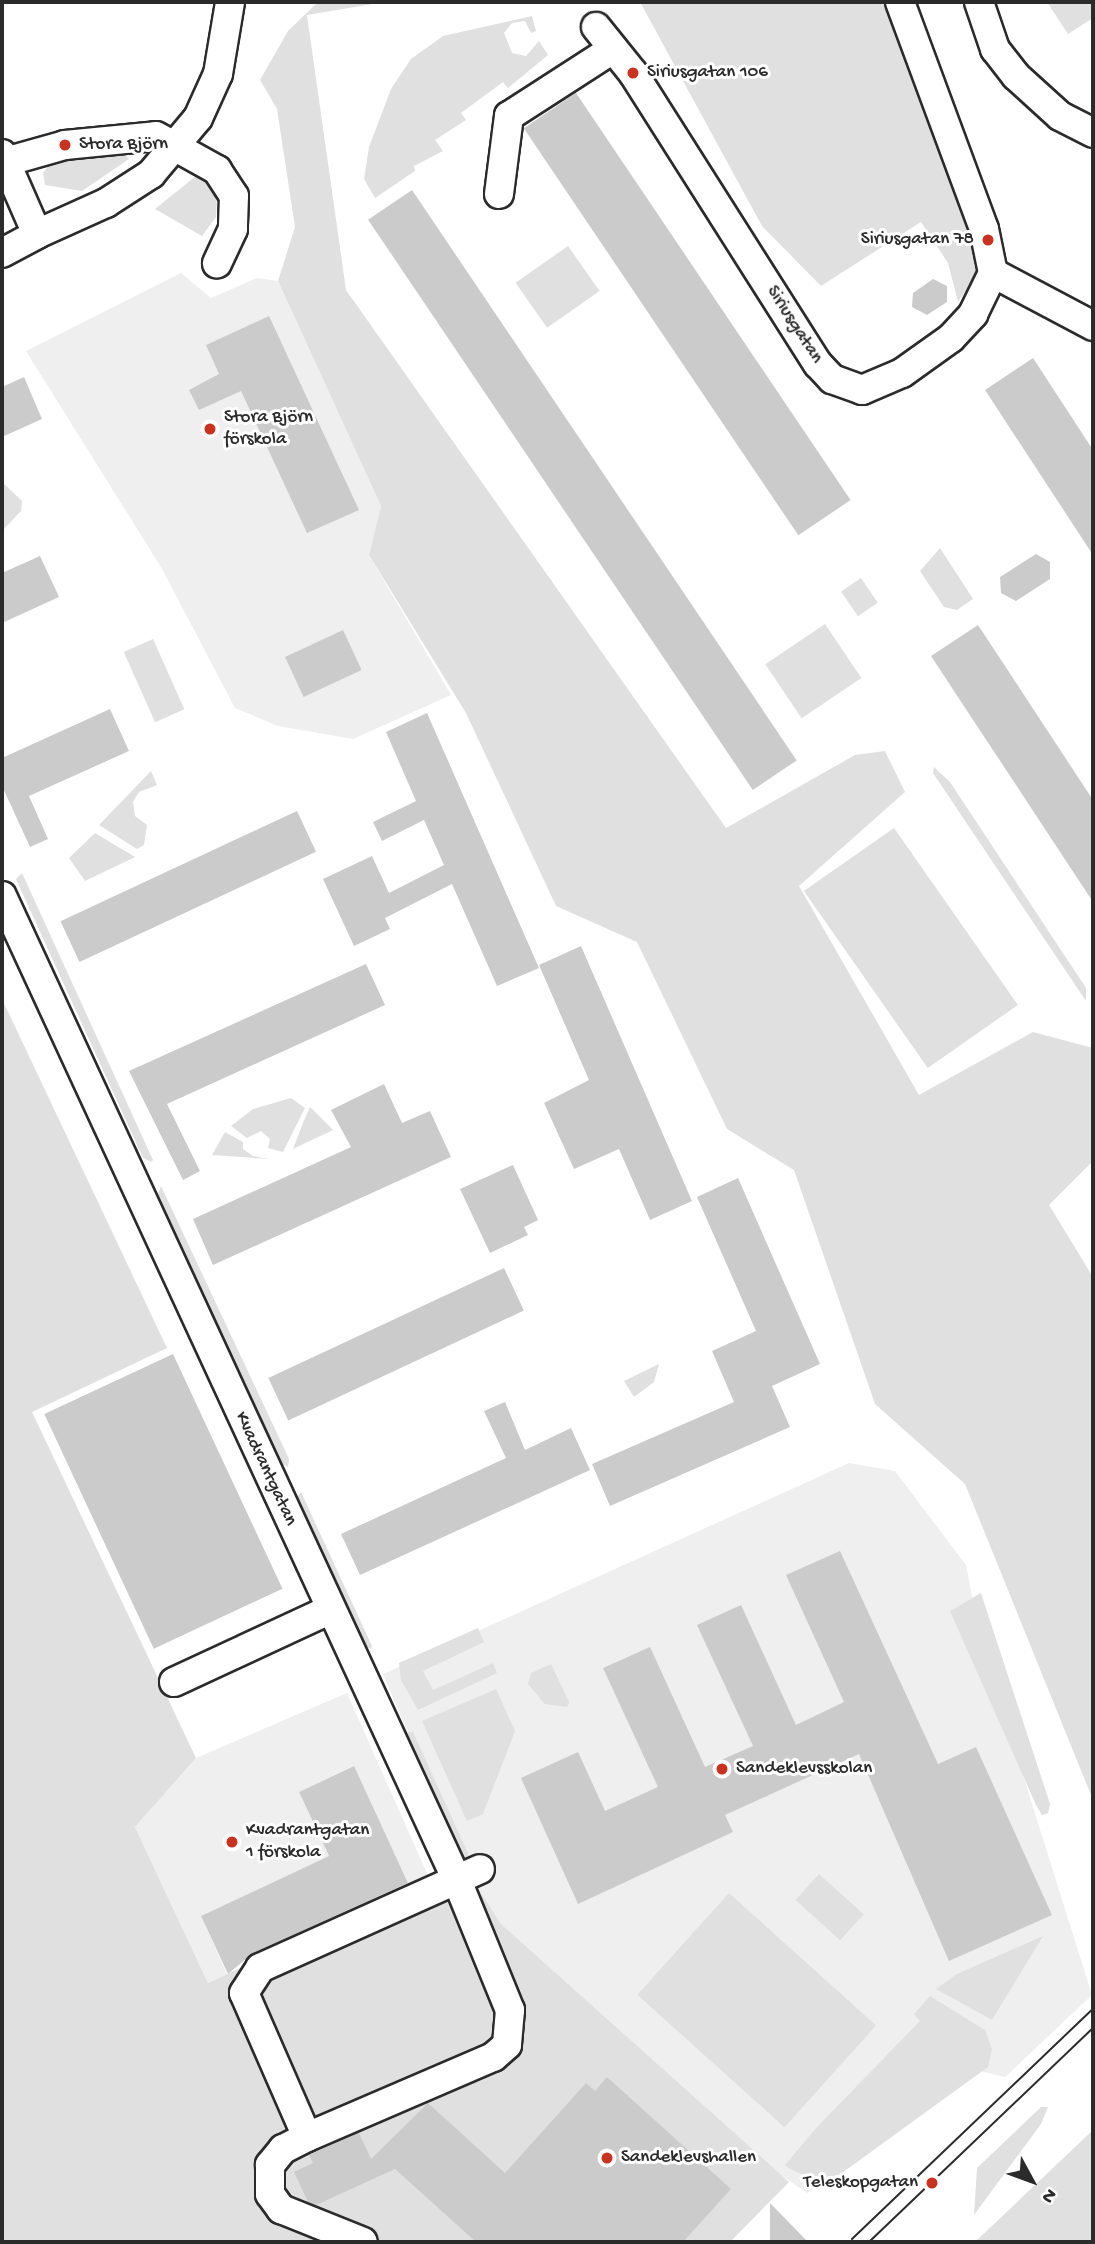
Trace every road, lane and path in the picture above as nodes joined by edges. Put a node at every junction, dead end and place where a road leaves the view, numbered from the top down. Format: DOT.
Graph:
graph roads {
  1 [pos="230,2"];
  2 [pos="900,2"];
  3 [pos="979,2"];
  4 [pos="1093,134"];
  5 [pos="178,147"];
  6 [pos="4,158"];
  7 [pos="499,194"];
  8 [pos="37,234"];
  9 [pos="2,253"];
  10 [pos="217,264"];
  11 [pos="993,273"];
  12 [pos="1079,324"];
  13 [pos="2,895"];
  14 [pos="330,1610"];
  15 [pos="174,1682"];
  16 [pos="468,1874"];
  17 [pos="307,2137"];
  18 [pos="363,2242"];
  1 -- 5 [label="street"];
  2 -- 11 [label="street"];
  3 -- 4 [label="street"];
  5 -- 6 [label="street"];
  5 -- 8 [label="street"];
  5 -- 10 [label="street"];
  6 -- 8 [label="street"];
  7 -- 11 [label="street, Siriusgatan"];
  8 -- 9 [label="street"];
  11 -- 12 [label="street"];
  13 -- 14 [label="street, Kvadrantgatan"];
  14 -- 15 [label="street"];
  14 -- 16 [label="street, Kvadrantgatan"];
  16 -- 17 [label="street, Kvadrantgatan"];
  16 -- 17 [label="street"];
  17 -- 18 [label="street"];
}
